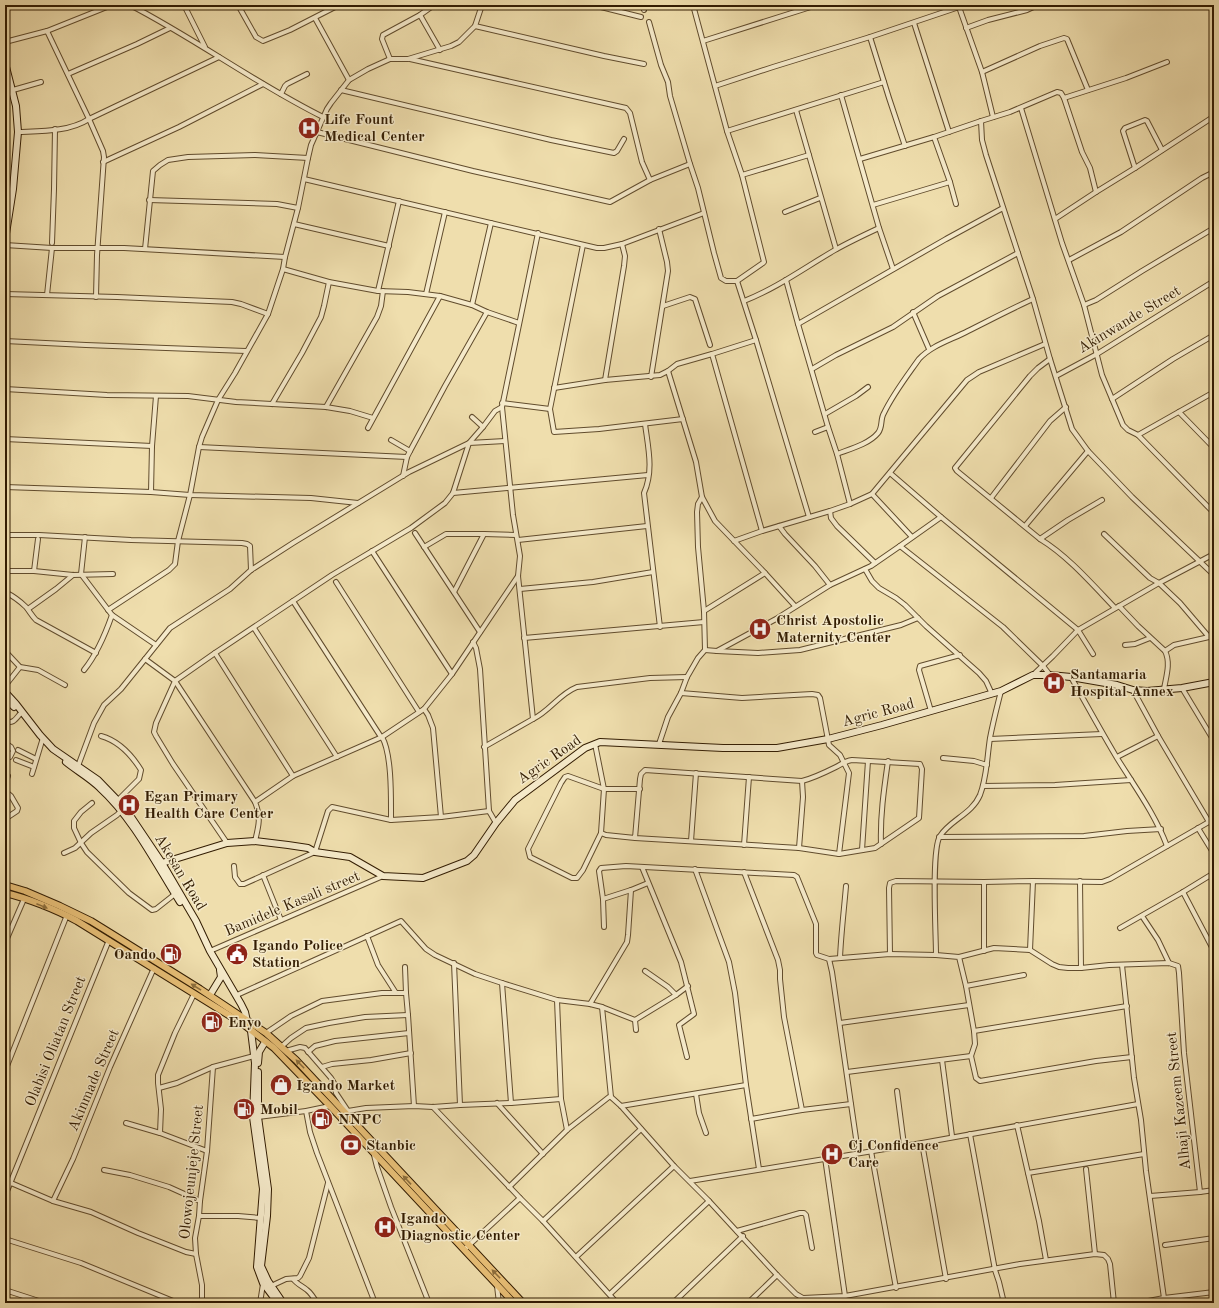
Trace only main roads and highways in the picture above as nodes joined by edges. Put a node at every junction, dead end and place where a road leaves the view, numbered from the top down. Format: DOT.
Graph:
graph roads {
  1 [pos="5,885"];
  2 [pos="5,893"];
  3 [pos="467,1248"];
  4 [pos="514,1303"];
  5 [pos="523,1303"];
  3 -- 1 [label="main road, one-way"];
  2 -- 3 [label="main road, one-way"];
  3 -- 4 [label="main road"];
  5 -- 3 [label="main road, one-way"];
}
